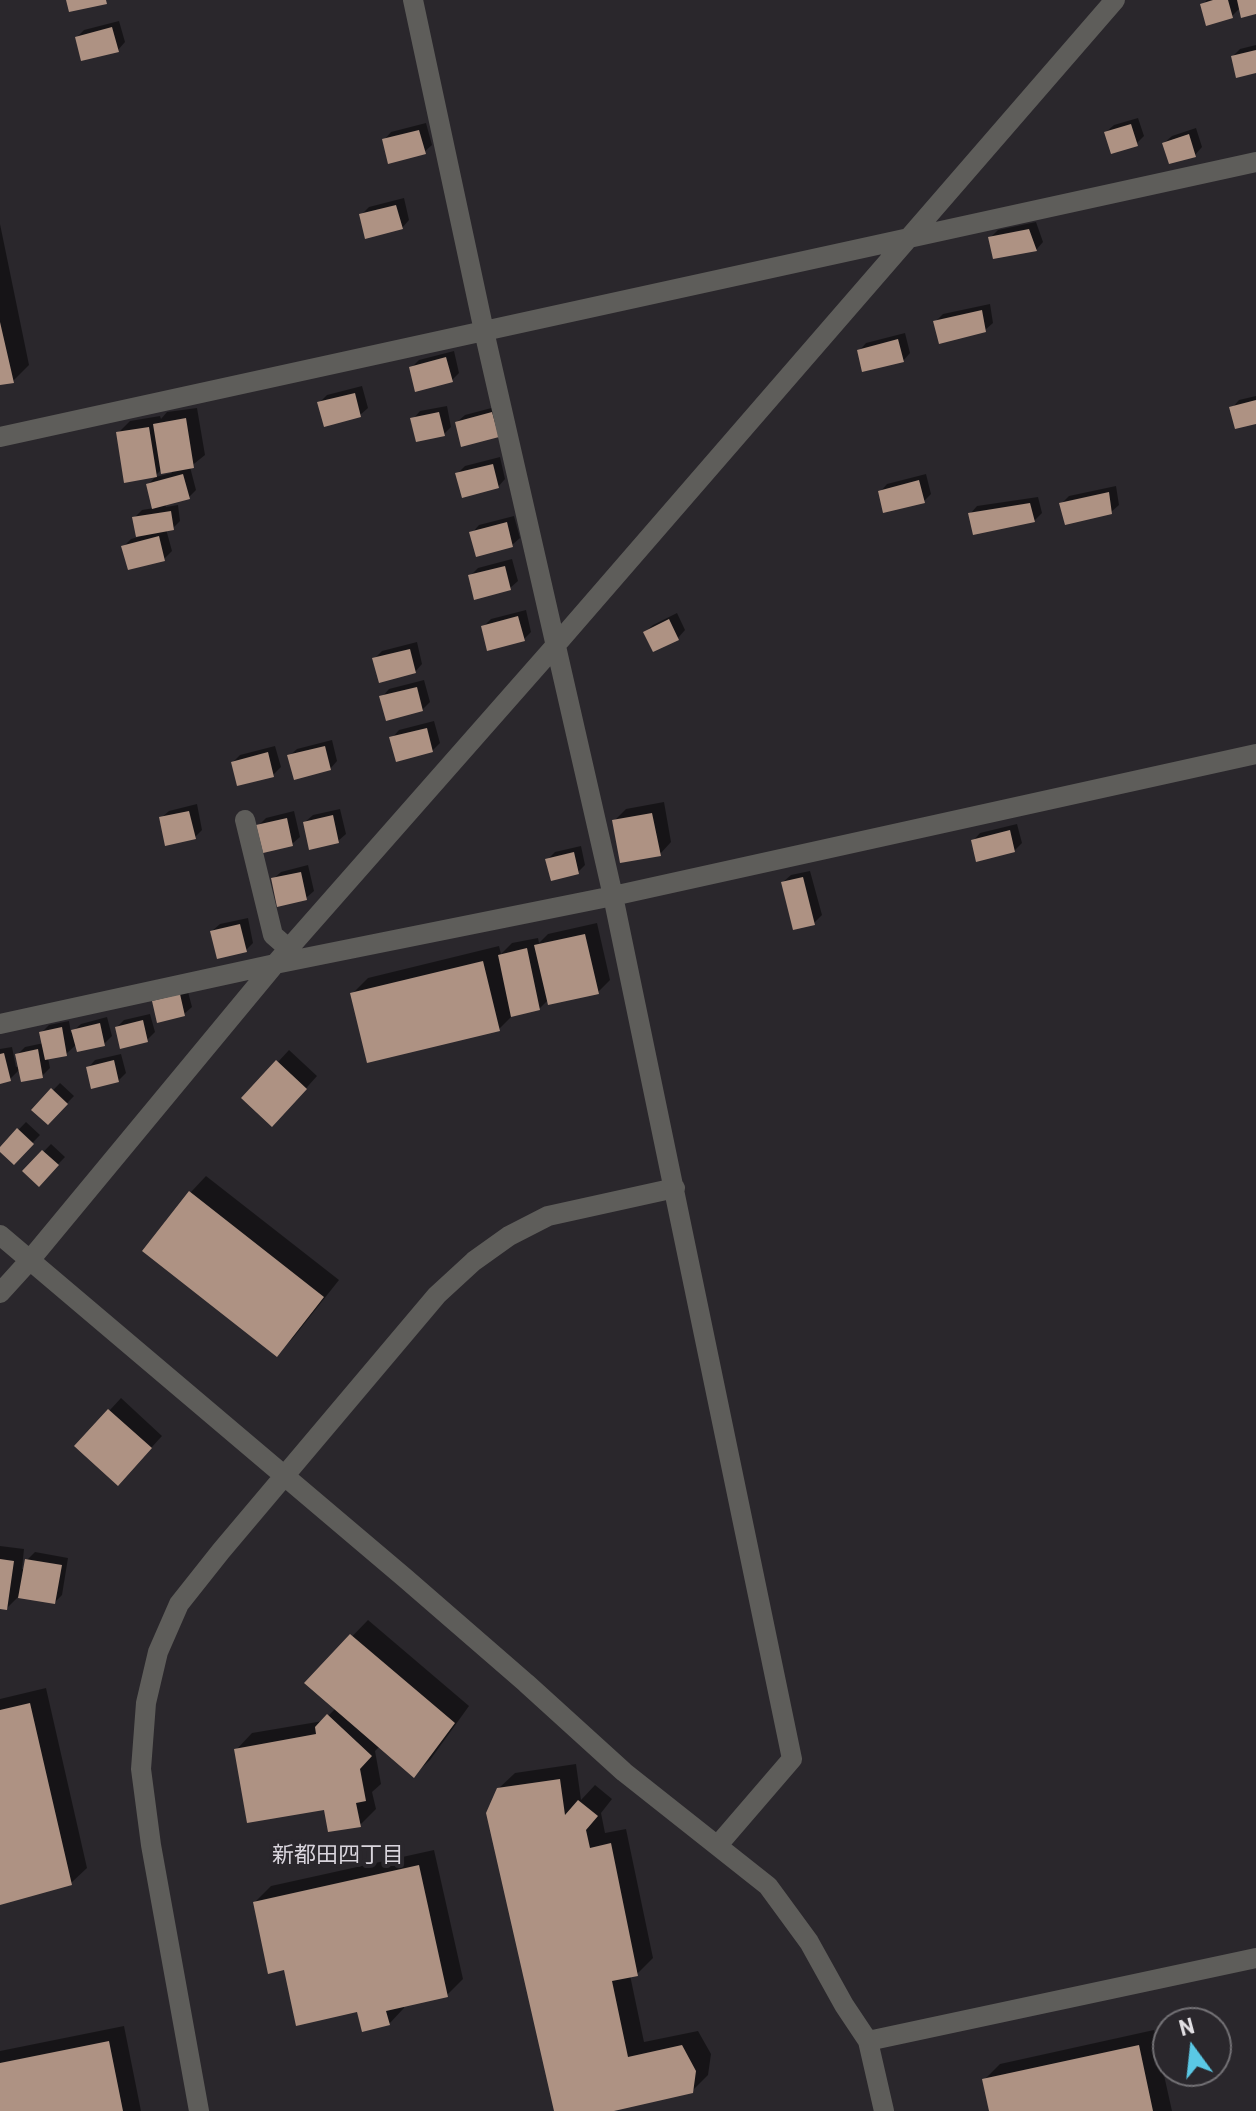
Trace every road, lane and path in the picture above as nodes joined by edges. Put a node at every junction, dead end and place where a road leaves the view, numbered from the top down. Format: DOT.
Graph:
graph roads {
  1 [pos="413,0"];
  2 [pos="1115,0"];
  3 [pos="1256,162"];
  4 [pos="908,238"];
  5 [pos="484,331"];
  6 [pos="0,437"];
  7 [pos="555,646"];
  8 [pos="1256,754"];
  9 [pos="245,820"];
  10 [pos="613,896"];
  11 [pos="282,957"];
  12 [pos="0,1024"];
  13 [pos="675,1188"];
  14 [pos="0,1235"];
  15 [pos="30,1260"];
  16 [pos="0,1293"];
  17 [pos="285,1478"];
  18 [pos="718,1845"];
  19 [pos="1256,1958"];
  20 [pos="868,2041"];
  21 [pos="199,2111"];
  22 [pos="884,2111"];
  1 -- 5 [label="street"];
  2 -- 4 [label="street"];
  3 -- 4 [label="street"];
  4 -- 5 [label="street"];
  4 -- 7 [label="street"];
  5 -- 6 [label="street"];
  5 -- 7 [label="street"];
  7 -- 10 [label="street"];
  7 -- 11 [label="street"];
  8 -- 10 [label="street"];
  9 -- 11 [label="street"];
  10 -- 11 [label="street"];
  10 -- 13 [label="street"];
  11 -- 12 [label="street"];
  11 -- 15 [label="street"];
  13 -- 17 [label="street"];
  13 -- 18 [label="street"];
  14 -- 15 [label="street"];
  15 -- 16 [label="street"];
  15 -- 17 [label="street"];
  17 -- 18 [label="street"];
  17 -- 21 [label="street"];
  18 -- 20 [label="street"];
  19 -- 20 [label="street"];
  20 -- 22 [label="street"];
}
